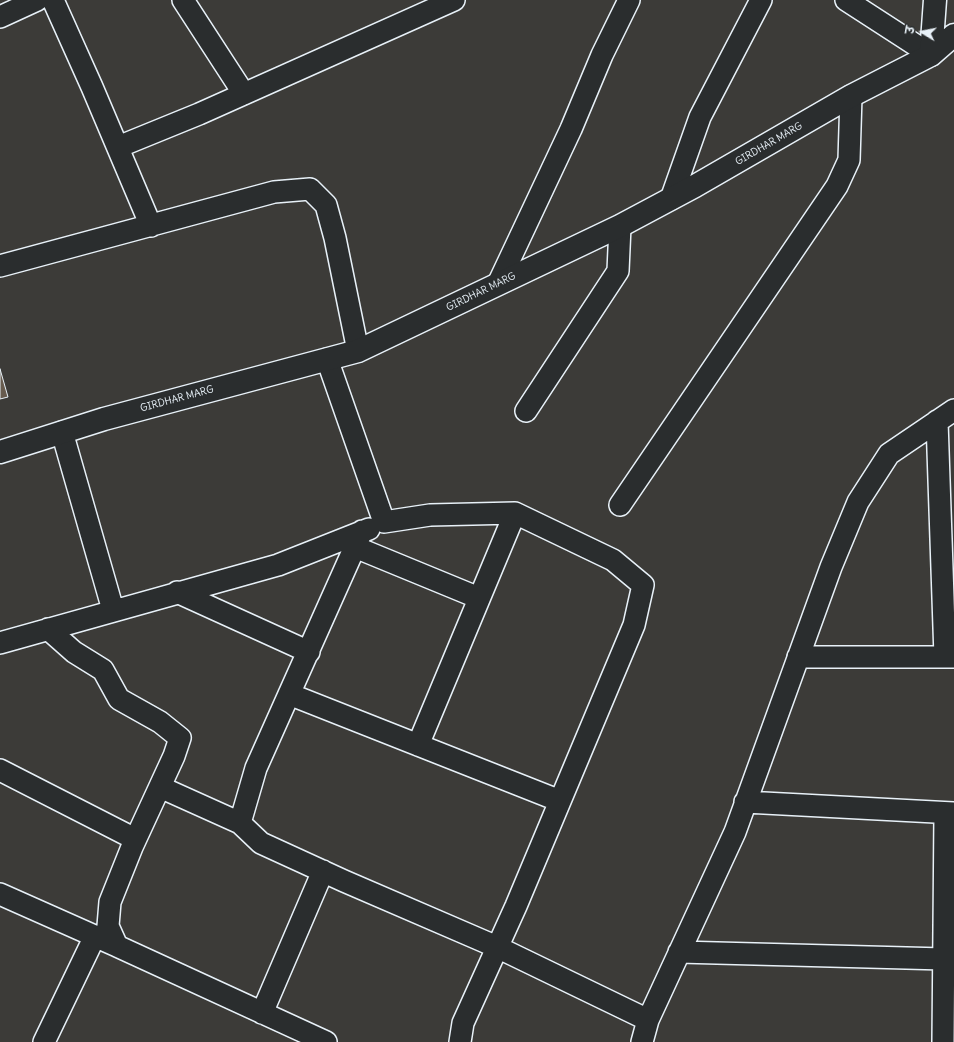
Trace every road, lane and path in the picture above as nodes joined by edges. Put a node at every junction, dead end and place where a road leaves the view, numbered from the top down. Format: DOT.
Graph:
graph roads {
  1 [pos="37,0"];
  2 [pos="53,0"];
  3 [pos="183,0"];
  4 [pos="454,0"];
  5 [pos="629,0"];
  6 [pos="761,0"];
  7 [pos="846,0"];
  8 [pos="935,0"];
  9 [pos="0,17"];
  10 [pos="954,36"];
  11 [pos="954,52"];
  12 [pos="931,55"];
  13 [pos="244,94"];
  14 [pos="851,96"];
  15 [pos="118,147"];
  16 [pos="671,199"];
  17 [pos="151,226"];
  18 [pos="620,226"];
  19 [pos="0,266"];
  20 [pos="498,284"];
  21 [pos="358,351"];
  22 [pos="328,359"];
  23 [pos="526,411"];
  24 [pos="946,416"];
  25 [pos="62,432"];
  26 [pos="0,452"];
  27 [pos="620,506"];
  28 [pos="515,513"];
  29 [pos="384,522"];
  30 [pos="358,539"];
  31 [pos="177,592"];
  32 [pos="479,598"];
  33 [pos="113,610"];
  34 [pos="48,628"];
  35 [pos="0,643"];
  36 [pos="309,652"];
  37 [pos="798,657"];
  38 [pos="950,657"];
  39 [pos="289,694"];
  40 [pos="418,745"];
  41 [pos="0,770"];
  42 [pos="160,787"];
  43 [pos="560,801"];
  44 [pos="745,802"];
  45 [pos="949,813"];
  46 [pos="240,823"];
  47 [pos="135,839"];
  48 [pos="323,871"];
  49 [pos="0,894"];
  50 [pos="95,936"];
  51 [pos="117,946"];
  52 [pos="497,946"];
  53 [pos="679,952"];
  54 [pos="944,959"];
  55 [pos="262,1013"];
  56 [pos="648,1020"];
  57 [pos="44,1042"];
  58 [pos="326,1042"];
  59 [pos="460,1042"];
  60 [pos="642,1042"];
  61 [pos="943,1042"];
  1 -- 9 [label="street"];
  2 -- 15 [label="street"];
  3 -- 13 [label="street"];
  4 -- 13 [label="street"];
  5 -- 20 [label="street"];
  6 -- 16 [label="street"];
  7 -- 12 [label="street"];
  8 -- 12 [label="street"];
  10 -- 12 [label="street"];
  11 -- 12 [label="street"];
  12 -- 14 [label="street, GIRDHAR MARG"];
  13 -- 15 [label="street"];
  14 -- 16 [label="street, GIRDHAR MARG"];
  14 -- 27 [label="street"];
  15 -- 17 [label="street"];
  16 -- 18 [label="street, GIRDHAR MARG"];
  17 -- 19 [label="street"];
  17 -- 21 [label="street"];
  18 -- 20 [label="street, GIRDHAR MARG"];
  18 -- 23 [label="street"];
  20 -- 21 [label="street, GIRDHAR MARG"];
  21 -- 22 [label="street, GIRDHAR MARG"];
  22 -- 25 [label="street, GIRDHAR MARG"];
  22 -- 29 [label="street"];
  24 -- 37 [label="street"];
  24 -- 38 [label="street"];
  25 -- 26 [label="street, GIRDHAR MARG"];
  25 -- 33 [label="street"];
  28 -- 29 [label="street"];
  28 -- 32 [label="street"];
  28 -- 43 [label="street"];
  29 -- 30 [label="street"];
  30 -- 31 [label="street"];
  30 -- 32 [label="street"];
  30 -- 36 [label="street"];
  31 -- 33 [label="street"];
  31 -- 36 [label="street"];
  32 -- 40 [label="street"];
  33 -- 34 [label="street"];
  34 -- 35 [label="street"];
  34 -- 42 [label="street"];
  36 -- 39 [label="street"];
  37 -- 38 [label="street"];
  37 -- 44 [label="street"];
  39 -- 40 [label="street"];
  39 -- 46 [label="street"];
  40 -- 43 [label="street"];
  41 -- 47 [label="street"];
  42 -- 46 [label="street"];
  42 -- 47 [label="street"];
  43 -- 52 [label="street"];
  44 -- 45 [label="street"];
  44 -- 53 [label="street"];
  45 -- 54 [label="street"];
  46 -- 48 [label="street"];
  47 -- 51 [label="street"];
  48 -- 52 [label="street"];
  48 -- 55 [label="street"];
  49 -- 50 [label="street"];
  50 -- 51 [label="street"];
  50 -- 57 [label="street"];
  51 -- 55 [label="street"];
  52 -- 56 [label="street"];
  52 -- 59 [label="street"];
  53 -- 54 [label="street"];
  53 -- 56 [label="street"];
  54 -- 61 [label="street"];
  55 -- 58 [label="street"];
  56 -- 60 [label="street"];
}
